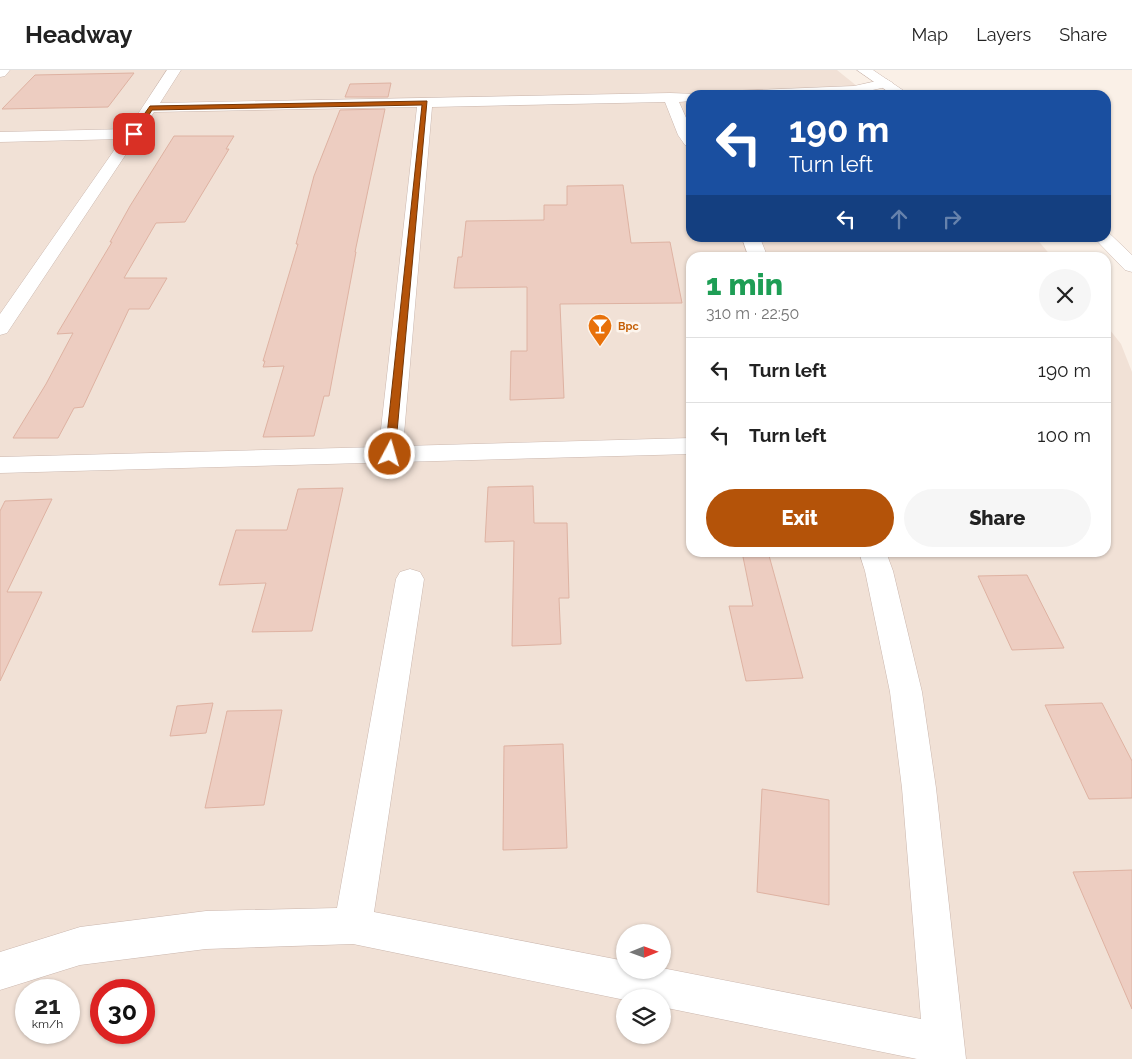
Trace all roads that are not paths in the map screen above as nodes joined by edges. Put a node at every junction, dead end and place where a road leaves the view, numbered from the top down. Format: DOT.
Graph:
graph roads {
  1 [pos="3,70"];
  2 [pos="174,70"];
  3 [pos="864,70"];
  4 [pos="0,73"];
  5 [pos="886,83"];
  6 [pos="854,90"];
  7 [pos="896,90"];
  8 [pos="686,97"];
  9 [pos="670,98"];
  10 [pos="425,103"];
  11 [pos="150,108"];
  12 [pos="134,134"];
  13 [pos="686,135"];
  14 [pos="0,137"];
  15 [pos="1108,242"];
  16 [pos="1132,266"];
  17 [pos="0,329"];
  18 [pos="686,446"];
  19 [pos="390,454"];
  20 [pos="0,465"];
  21 [pos="874,557"];
  22 [pos="410,579"];
  23 [pos="353,926"];
  24 [pos="0,971"];
  25 [pos="944,1051"];
  1 -- 4 [label="street"];
  2 -- 11 [label="street"];
  3 -- 5 [label="street"];
  5 -- 6 [label="street"];
  5 -- 7 [label="street"];
  8 -- 9 [label="street"];
  9 -- 10 [label="street"];
  9 -- 13 [label="street"];
  10 -- 11 [label="street"];
  10 -- 19 [label="street"];
  11 -- 12 [label="street"];
  12 -- 14 [label="street"];
  12 -- 17 [label="street"];
  15 -- 16 [label="street"];
  18 -- 19 [label="street"];
  19 -- 20 [label="street"];
  21 -- 25 [label="street"];
  22 -- 23 [label="street"];
  23 -- 24 [label="street"];
  23 -- 25 [label="street"];
}
